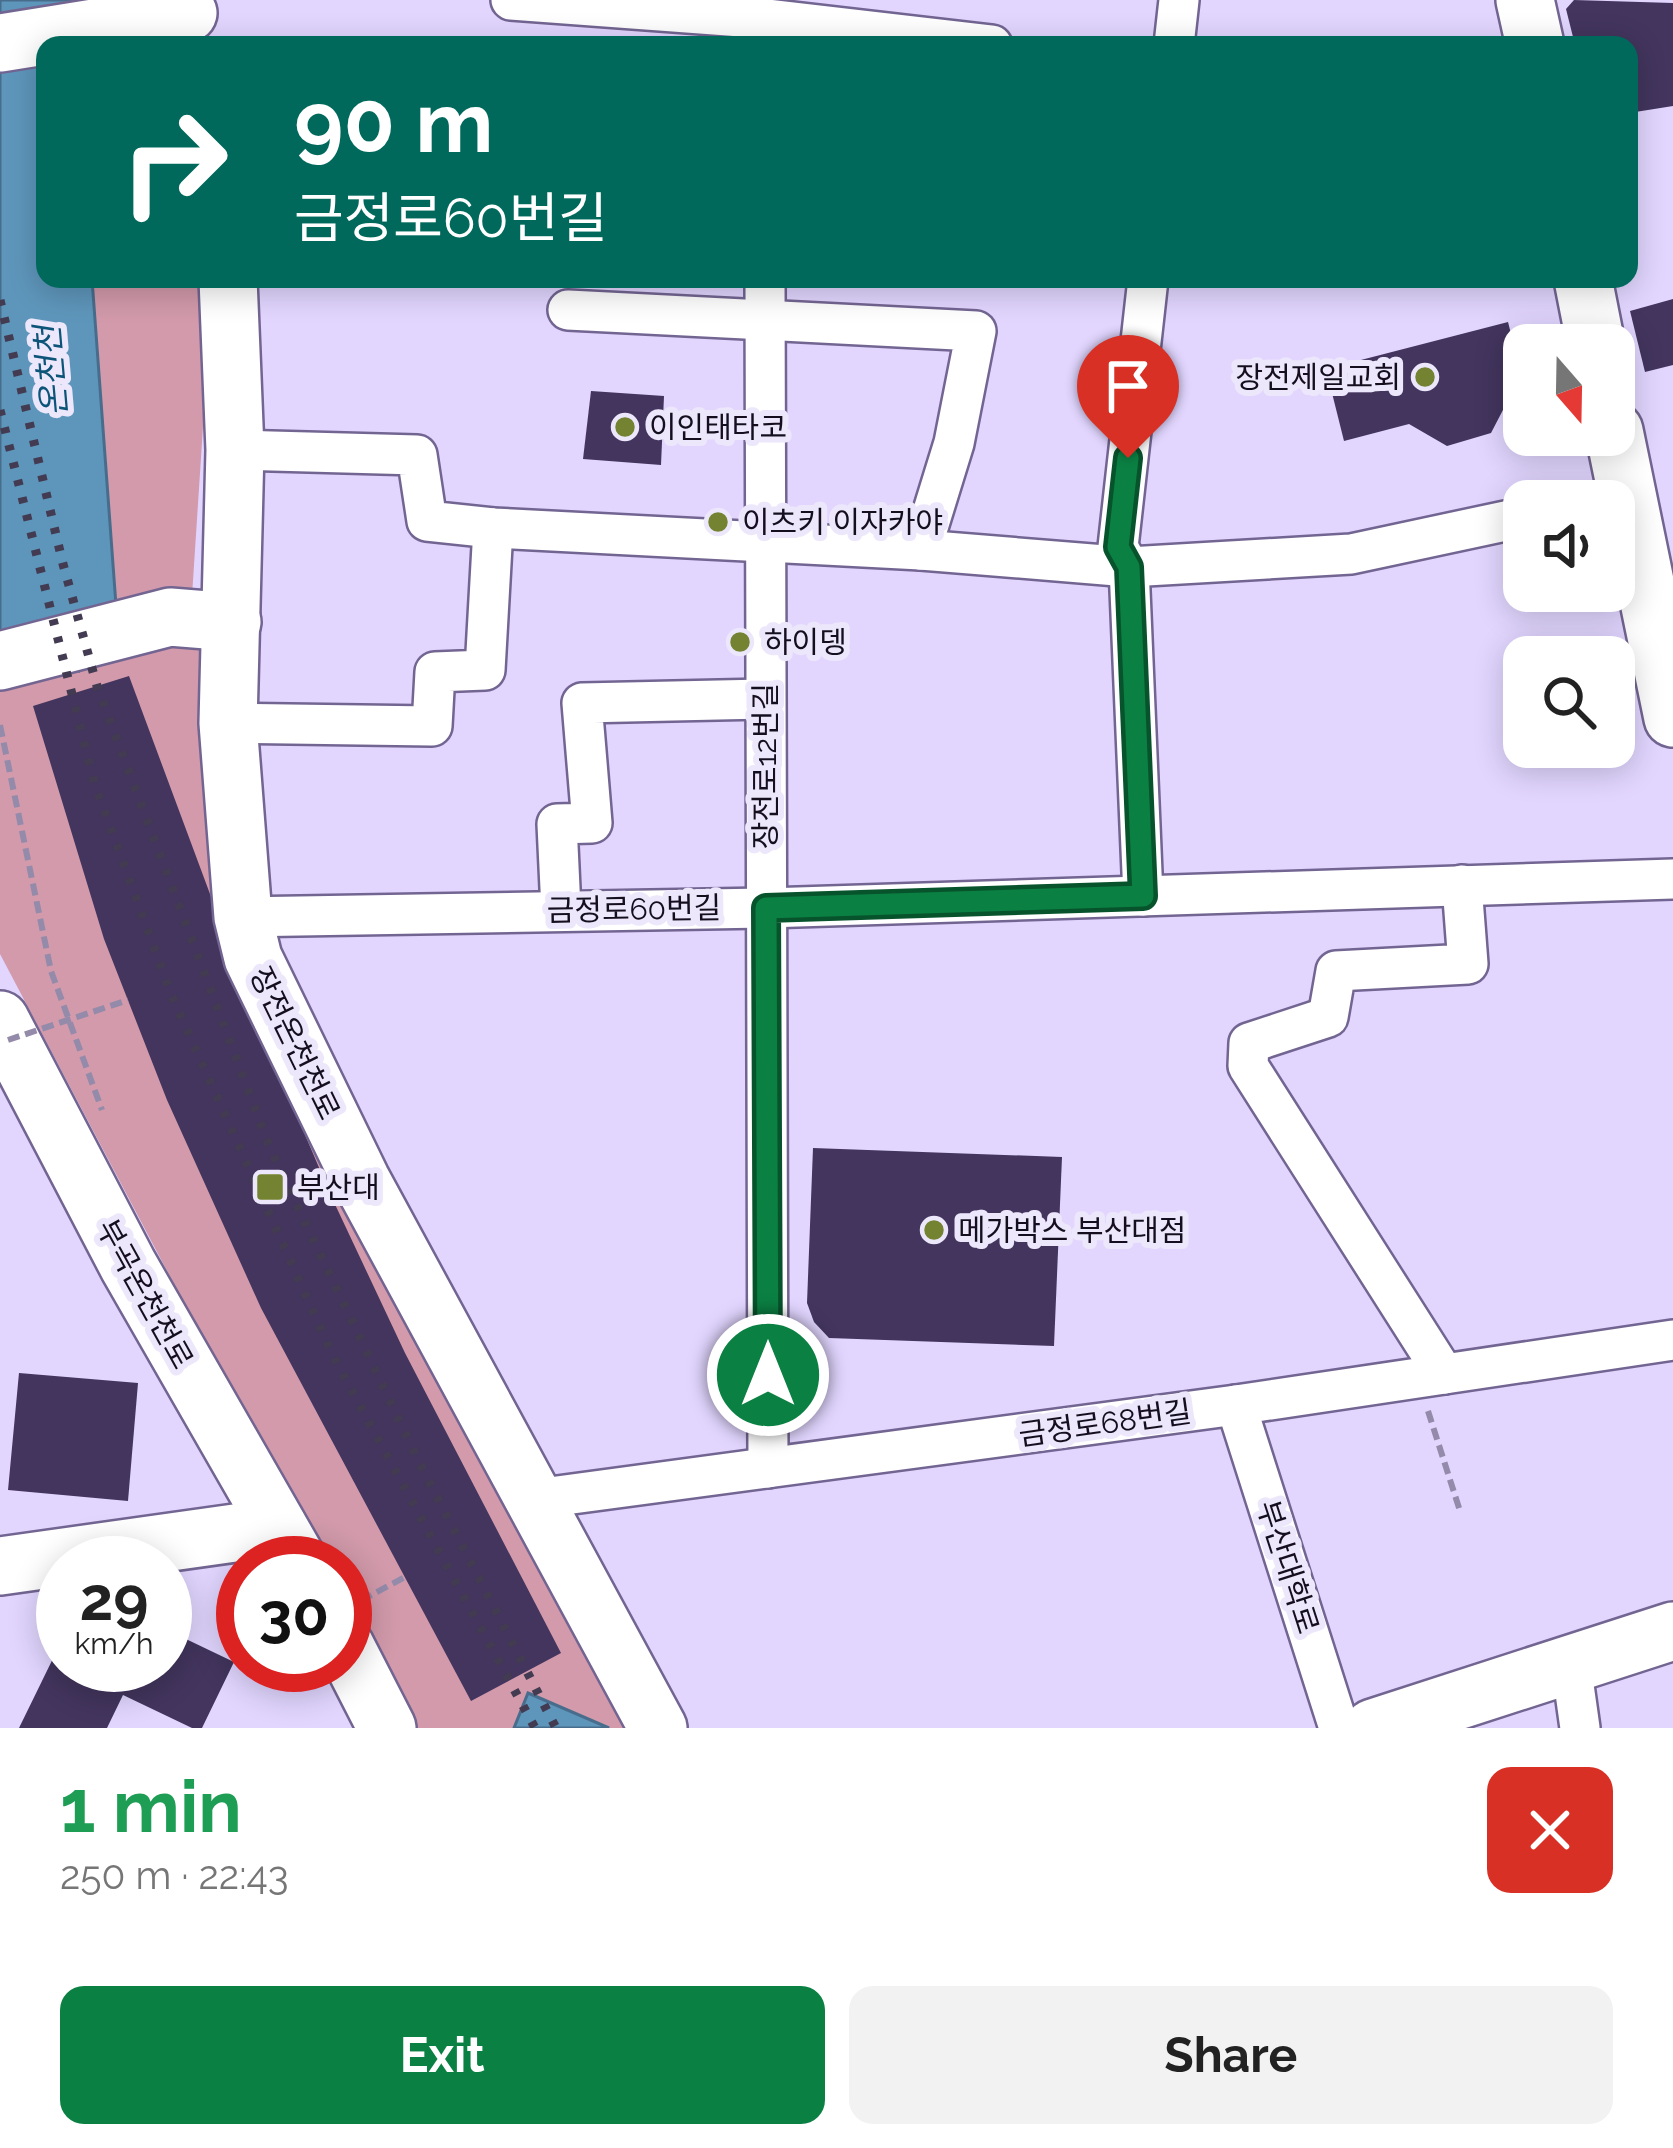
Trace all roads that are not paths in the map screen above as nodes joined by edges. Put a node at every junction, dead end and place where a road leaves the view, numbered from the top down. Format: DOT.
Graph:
graph roads {
  1 [pos="511,0"];
  2 [pos="1179,0"];
  3 [pos="1525,0"];
  4 [pos="179,19"];
  5 [pos="767,21"];
  6 [pos="52,36"];
  7 [pos="908,36"];
  8 [pos="1175,36"];
  9 [pos="1532,36"];
  10 [pos="36,38"];
  11 [pos="0,43"];
  12 [pos="228,288"];
  13 [pos="765,288"];
  14 [pos="1147,288"];
  15 [pos="1585,288"];
  16 [pos="568,310"];
  17 [pos="764,319"];
  18 [pos="1592,324"];
  19 [pos="235,450"];
  20 [pos="1503,521"];
  21 [pos="493,528"];
  22 [pos="763,540"];
  23 [pos="921,550"];
  24 [pos="1129,567"];
  25 [pos="1635,576"];
  26 [pos="232,622"];
  27 [pos="0,661"];
  28 [pos="765,699"];
  29 [pos="1673,718"];
  30 [pos="228,723"];
  31 [pos="1673,879"];
  32 [pos="1462,886"];
  33 [pos="1143,896"];
  34 [pos="766,908"];
  35 [pos="560,910"];
  36 [pos="243,917"];
  37 [pos="4,1030"];
  38 [pos="1673,1340"];
  39 [pos="1431,1377"];
  40 [pos="1236,1405"];
  41 [pos="768,1468"];
  42 [pos="535,1499"];
  43 [pos="283,1536"];
  44 [pos="216,1550"];
  45 [pos="0,1566"];
  46 [pos="1673,1631"];
  47 [pos="1571,1664"];
  48 [pos="369,1692"];
  49 [pos="387,1728"];
  50 [pos="658,1728"];
  51 [pos="1339,1728"];
  52 [pos="1373,1728"];
  53 [pos="1580,1728"];
  1 -- 5 [label="street"];
  2 -- 8 [label="street"];
  3 -- 9 [label="main road"];
  4 -- 6 [label="main road"];
  5 -- 7 [label="street"];
  10 -- 11 [label="main road"];
  12 -- 19 [label="main road, 장전온천천로"];
  13 -- 17 [label="street, 장전로12번길"];
  14 -- 24 [label="street"];
  15 -- 18 [label="main road"];
  16 -- 17 [label="street"];
  17 -- 22 [label="street, 장전로12번길"];
  17 -- 23 [label="street"];
  19 -- 21 [label="street"];
  19 -- 26 [label="main road, 장전온천천로"];
  20 -- 24 [label="street"];
  21 -- 22 [label="street"];
  21 -- 30 [label="street"];
  22 -- 23 [label="street"];
  22 -- 28 [label="street, 장전로12번길"];
  23 -- 24 [label="street"];
  24 -- 33 [label="street"];
  25 -- 29 [label="main road"];
  26 -- 27 [label="main road"];
  26 -- 30 [label="main road, 장전온천천로"];
  28 -- 34 [label="street, 장전로12번길"];
  28 -- 35 [label="street"];
  30 -- 36 [label="main road, 장전온천천로"];
  31 -- 32 [label="street, 금정로60번길"];
  32 -- 33 [label="street, 금정로60번길"];
  32 -- 39 [label="street"];
  33 -- 34 [label="street, 금정로60번길"];
  34 -- 35 [label="street, 금정로60번길"];
  34 -- 41 [label="street, 장전로12번길"];
  35 -- 36 [label="street, 금정로60번길"];
  36 -- 42 [label="main road, 장전온천천로"];
  37 -- 43 [label="main road, 부곡온천천로"];
  38 -- 39 [label="street, 금정로68번길"];
  39 -- 40 [label="street, 금정로68번길"];
  40 -- 41 [label="street, 금정로68번길"];
  40 -- 51 [label="street, 부산대학로"];
  41 -- 42 [label="street, 금정로68번길"];
  42 -- 50 [label="main road, 장전온천천로"];
  44 -- 45 [label="main road"];
  46 -- 47 [label="main road"];
  47 -- 52 [label="main road"];
  47 -- 53 [label="street"];
  48 -- 49 [label="main road"];
}
